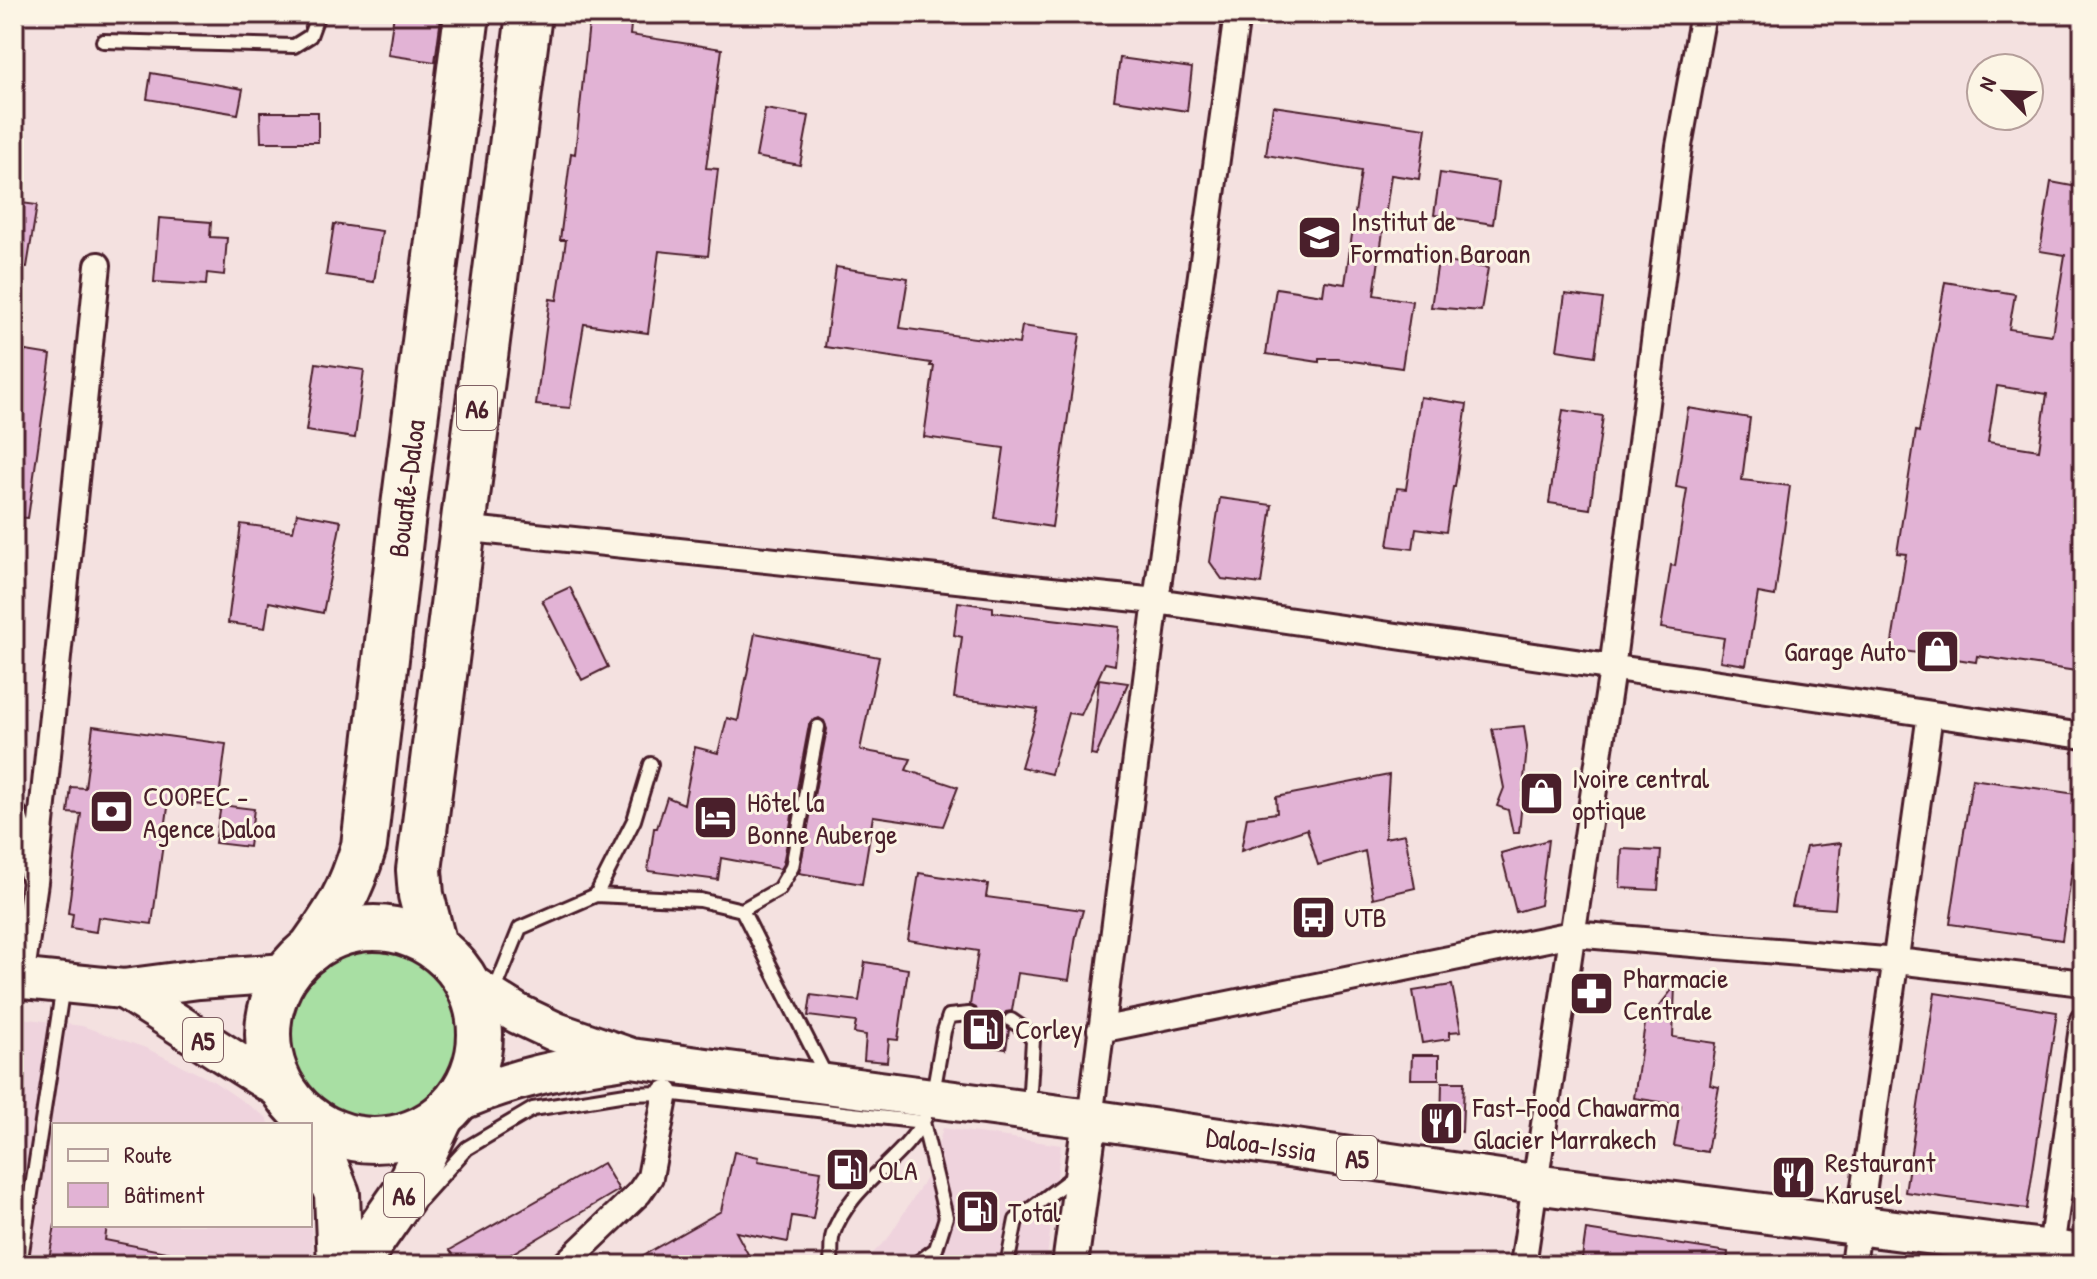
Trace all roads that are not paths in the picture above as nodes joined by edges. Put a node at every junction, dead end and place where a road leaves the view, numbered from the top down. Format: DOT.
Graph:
graph roads {
  1 [pos="318,14"];
  2 [pos="467,14"];
  3 [pos="529,14"];
  4 [pos="1237,14"];
  5 [pos="1703,14"];
  6 [pos="103,41"];
  7 [pos="98,265"];
  8 [pos="461,528"];
  9 [pos="1156,601"];
  10 [pos="1612,669"];
  11 [pos="1930,714"];
  12 [pos="818,727"];
  13 [pos="2083,736"];
  14 [pos="651,764"];
  15 [pos="14,815"];
  16 [pos="35,882"];
  17 [pos="596,895"];
  18 [pos="742,910"];
  19 [pos="1572,934"];
  20 [pos="434,945"];
  21 [pos="298,961"];
  22 [pos="1897,961"];
  23 [pos="17,978"];
  24 [pos="64,983"];
  25 [pos="2083,983"];
  26 [pos="123,989"];
  27 [pos="480,991"];
  28 [pos="969,1014"];
  29 [pos="1011,1020"];
  30 [pos="2083,1020"];
  31 [pos="1100,1030"];
  32 [pos="631,1058"];
  33 [pos="830,1085"];
  34 [pos="666,1093"];
  35 [pos="449,1110"];
  36 [pos="928,1110"];
  37 [pos="1029,1111"];
  38 [pos="302,1115"];
  39 [pos="1090,1119"];
  40 [pos="312,1138"];
  41 [pos="1082,1169"];
  42 [pos="1534,1184"];
  43 [pos="405,1217"];
  44 [pos="1858,1226"];
  45 [pos="2061,1256"];
  46 [pos="20,1265"];
  47 [pos="340,1265"];
  48 [pos="355,1265"];
  49 [pos="564,1265"];
  50 [pos="831,1265"];
  51 [pos="914,1265"];
  52 [pos="1007,1265"];
  53 [pos="1070,1265"];
  54 [pos="1523,1265"];
  55 [pos="1853,1265"];
  1 -- 6 [label="lane"];
  2 -- 21 [label="highway, Bouaflé-Daloa / A6"];
  3 -- 8 [label="highway, A6"];
  4 -- 9 [label="street"];
  5 -- 10 [label="street"];
  7 -- 16 [label="street"];
  8 -- 9 [label="street"];
  8 -- 20 [label="highway, A6"];
  9 -- 10 [label="street"];
  9 -- 31 [label="street"];
  10 -- 11 [label="street"];
  10 -- 19 [label="street"];
  11 -- 13 [label="street"];
  11 -- 22 [label="street"];
  12 -- 18 [label="lane"];
  14 -- 17 [label="lane"];
  15 -- 16 [label="street"];
  16 -- 23 [label="street"];
  17 -- 18 [label="lane"];
  17 -- 27 [label="lane"];
  18 -- 33 [label="lane"];
  19 -- 22 [label="street"];
  19 -- 31 [label="street"];
  19 -- 42 [label="street"];
  20 -- 21 [label="highway"];
  20 -- 27 [label="highway"];
  21 -- 26 [label="main road, A5"];
  21 -- 38 [label="highway"];
  22 -- 25 [label="street"];
  22 -- 44 [label="street"];
  23 -- 24 [label="main road, A5"];
  24 -- 26 [label="main road, A5"];
  24 -- 46 [label="lane"];
  26 -- 38 [label="main road, A5"];
  27 -- 32 [label="main road, A5"];
  27 -- 35 [label="highway"];
  28 -- 36 [label="lane"];
  29 -- 37 [label="lane"];
  30 -- 45 [label="street"];
  31 -- 39 [label="street"];
  32 -- 33 [label="main road, Daloa-Issia / A5"];
  32 -- 35 [label="main road, A5"];
  33 -- 36 [label="main road, Daloa-Issia / A5"];
  34 -- 36 [label="lane"];
  34 -- 43 [label="lane"];
  34 -- 49 [label="street"];
  35 -- 38 [label="highway"];
  35 -- 48 [label="highway, A6"];
  36 -- 37 [label="main road, Daloa-Issia / A5"];
  36 -- 50 [label="lane"];
  36 -- 51 [label="lane"];
  37 -- 39 [label="main road, Daloa-Issia / A5"];
  39 -- 41 [label="street"];
  39 -- 42 [label="main road, Daloa-Issia / A5"];
  40 -- 47 [label="highway"];
  41 -- 52 [label="lane"];
  41 -- 53 [label="street"];
  42 -- 44 [label="main road, Daloa-Issia / A5"];
  42 -- 54 [label="street"];
  44 -- 45 [label="main road, Daloa-Issia / A5"];
  44 -- 55 [label="street"];
}
